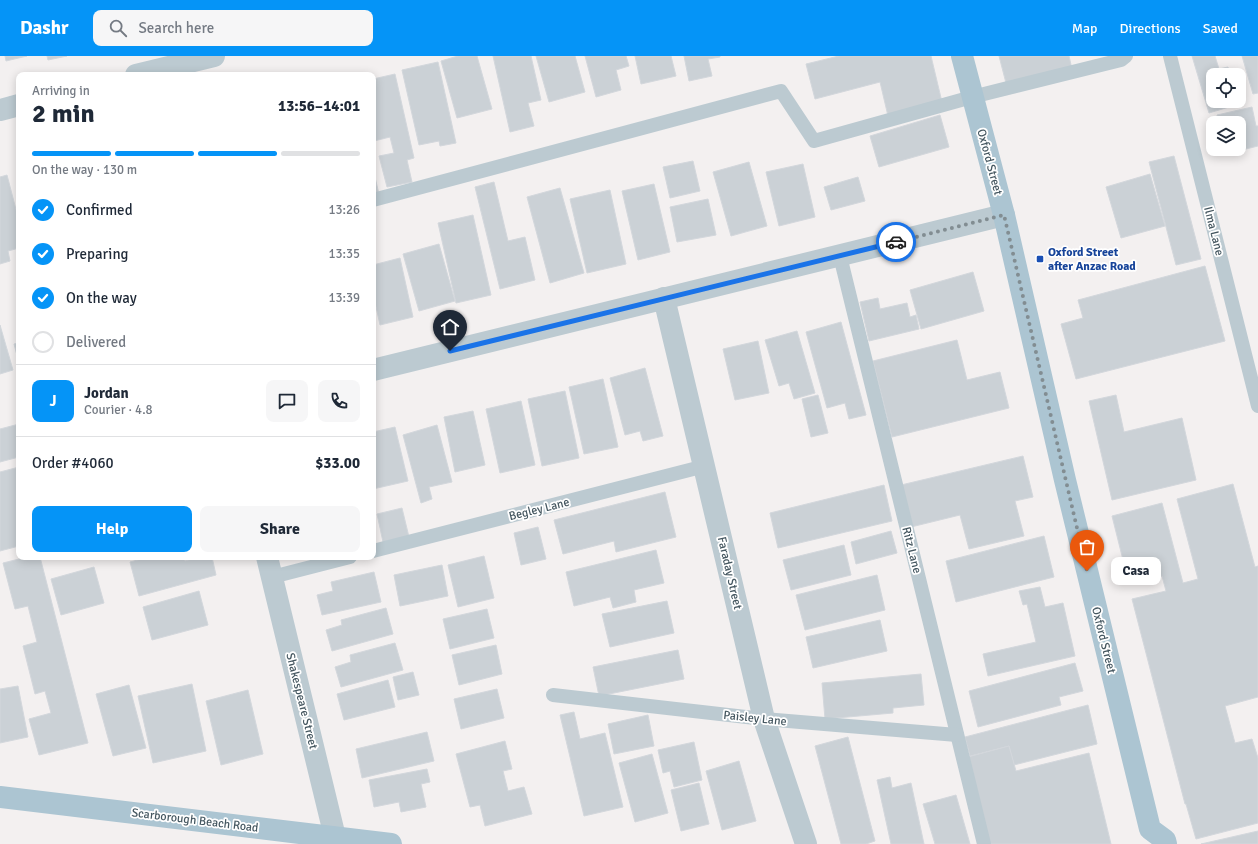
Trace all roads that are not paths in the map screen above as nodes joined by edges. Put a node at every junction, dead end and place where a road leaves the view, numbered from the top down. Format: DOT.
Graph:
graph roads {
  1 [pos="214,56"];
  2 [pos="962,56"];
  3 [pos="1126,56"];
  4 [pos="1170,56"];
  5 [pos="140,70"];
  6 [pos="972,97"];
  7 [pos="16,106"];
  8 [pos="0,110"];
  9 [pos="376,199"];
  10 [pos="1004,215"];
  11 [pos="840,256"];
  12 [pos="664,298"];
  13 [pos="376,369"];
  14 [pos="1258,406"];
  15 [pos="705,466"];
  16 [pos="376,550"];
  17 [pos="326,560"];
  18 [pos="269,567"];
  19 [pos="553,695"];
  20 [pos="764,720"];
  21 [pos="957,735"];
  22 [pos="0,797"];
  23 [pos="1146,836"];
  24 [pos="338,841"];
  25 [pos="391,844"];
  26 [pos="806,844"];
  27 [pos="984,844"];
  28 [pos="1166,844"];
  1 -- 5 [label="street"];
  2 -- 6 [label="main road, Oxford Street"];
  3 -- 6 [label="lane"];
  4 -- 14 [label="lane, Ilma Lane"];
  6 -- 9 [label="lane"];
  6 -- 10 [label="main road, Oxford Street"];
  7 -- 8 [label="street"];
  10 -- 11 [label="street"];
  10 -- 23 [label="main road, Oxford Street"];
  11 -- 12 [label="street"];
  11 -- 21 [label="lane, Ritz Lane"];
  12 -- 13 [label="street"];
  12 -- 15 [label="street, Faraday Street"];
  15 -- 16 [label="lane, Begley Lane"];
  15 -- 20 [label="street, Faraday Street"];
  17 -- 18 [label="lane"];
  18 -- 24 [label="street, Shakespeare Street"];
  19 -- 20 [label="lane, Paisley Lane"];
  20 -- 21 [label="lane, Paisley Lane"];
  20 -- 26 [label="street, Faraday Street"];
  21 -- 27 [label="lane, Ritz Lane"];
  22 -- 24 [label="main road, Scarborough Beach Road"];
  23 -- 28 [label="main road, Oxford Street"];
  24 -- 25 [label="main road, Scarborough Beach Road"];
}
